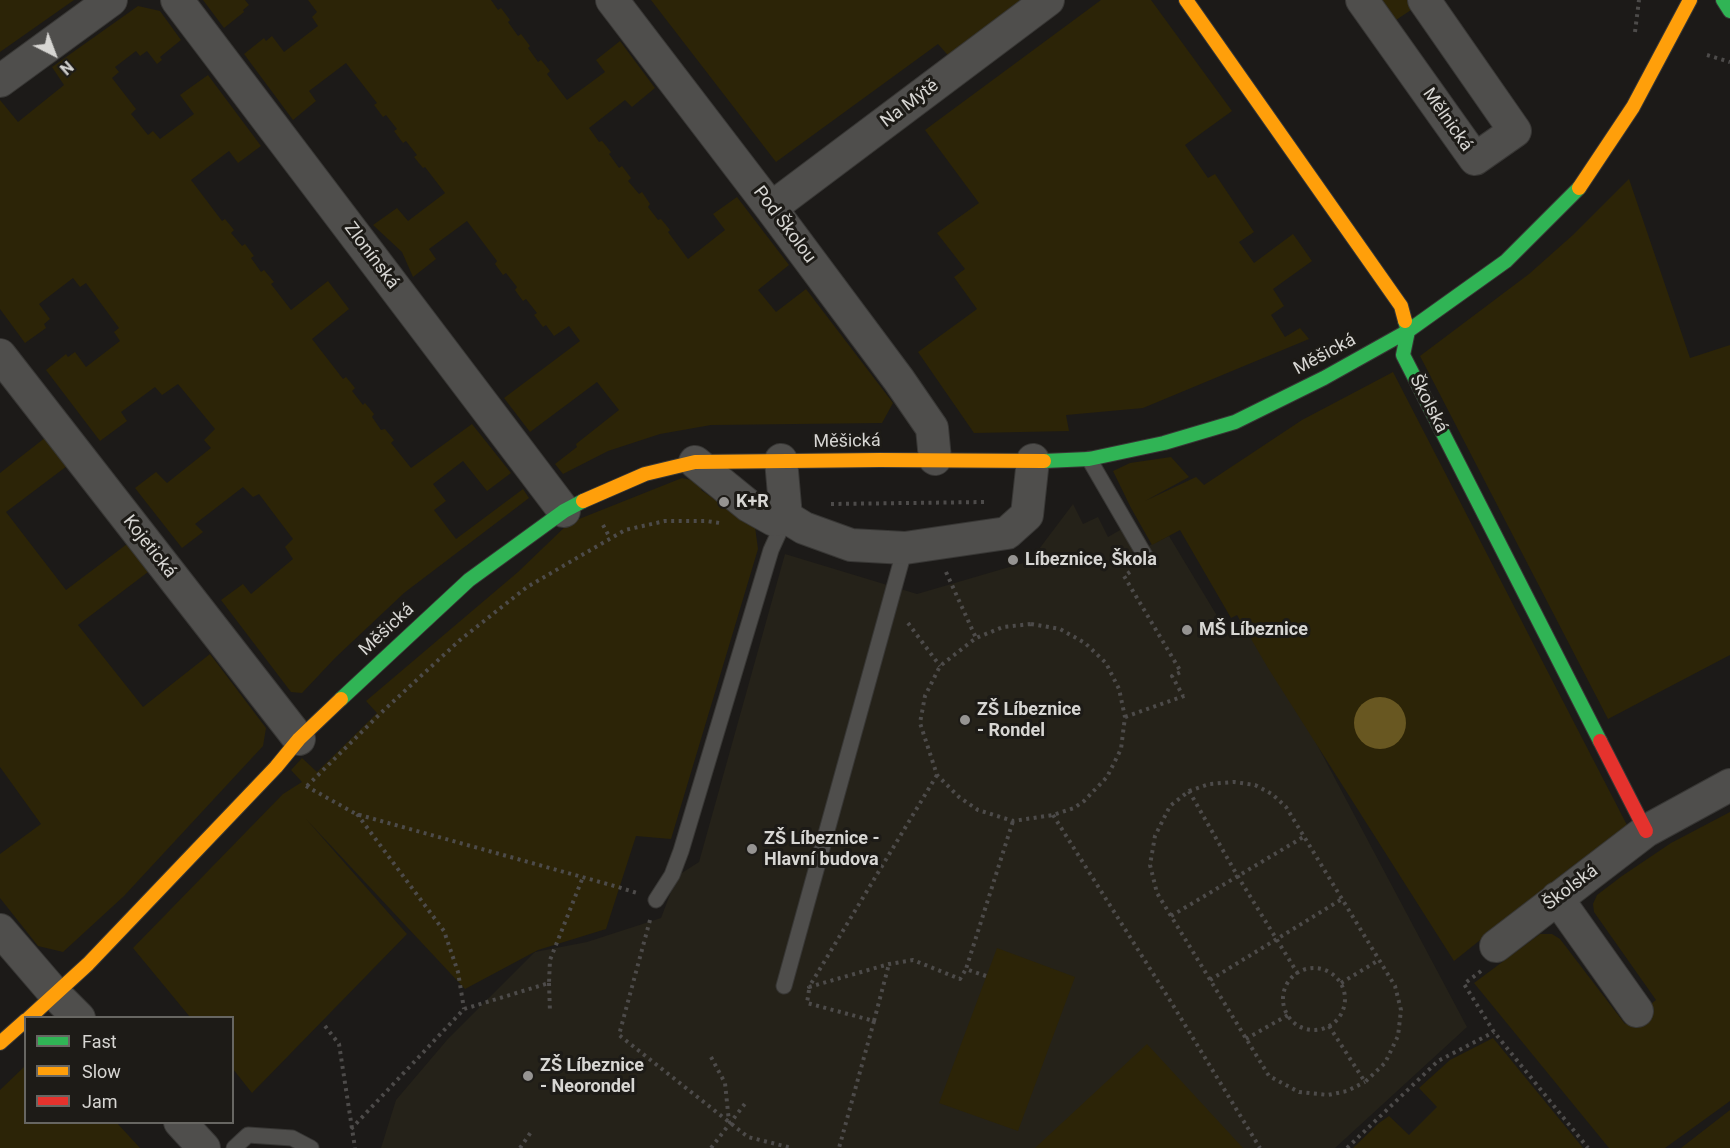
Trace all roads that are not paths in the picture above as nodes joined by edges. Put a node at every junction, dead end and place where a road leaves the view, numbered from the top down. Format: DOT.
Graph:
graph roads {
  1 [pos="111,0"];
  2 [pos="177,0"];
  3 [pos="612,0"];
  4 [pos="1048,0"];
  5 [pos="1186,0"];
  6 [pos="1362,0"];
  7 [pos="1424,0"];
  8 [pos="1690,0"];
  9 [pos="1723,0"];
  10 [pos="1730,11"];
  11 [pos="0,81"];
  12 [pos="771,208"];
  13 [pos="1408,331"];
  14 [pos="0,356"];
  15 [pos="935,459"];
  16 [pos="1089,459"];
  17 [pos="781,460"];
  18 [pos="1033,460"];
  19 [pos="695,462"];
  20 [pos="564,511"];
  21 [pos="786,517"];
  22 [pos="902,559"];
  23 [pos="1147,559"];
  24 [pos="299,739"];
  25 [pos="1730,786"];
  26 [pos="1646,831"];
  27 [pos="1557,898"];
  28 [pos="656,900"];
  29 [pos="0,930"];
  30 [pos="1490,958"];
  31 [pos="784,986"];
  32 [pos="55,994"];
  33 [pos="1637,1011"];
  34 [pos="30,1016"];
  35 [pos="78,1016"];
  36 [pos="24,1022"];
  37 [pos="0,1043"];
  38 [pos="182,1124"];
  39 [pos="204,1148"];
  40 [pos="234,1148"];
  41 [pos="311,1148"];
  1 -- 11 [label="street"];
  2 -- 20 [label="street, Zlonínská"];
  3 -- 12 [label="street, Pod Školou"];
  4 -- 12 [label="street, Na Mýtě"];
  5 -- 13 [label="street, Školská"];
  6 -- 7 [label="street, Mělnická"];
  8 -- 13 [label="street, Měšická"];
  9 -- 10 [label="street"];
  12 -- 15 [label="street, Pod Školou"];
  13 -- 16 [label="street, Měšická"];
  13 -- 26 [label="street, Školská"];
  14 -- 24 [label="street, Kojetická"];
  15 -- 17 [label="street, Měšická"];
  15 -- 18 [label="street, Měšická"];
  16 -- 18 [label="street, Měšická"];
  16 -- 23 [label="lane"];
  17 -- 19 [label="street, Měšická"];
  17 -- 21 [label="street"];
  18 -- 22 [label="street"];
  19 -- 20 [label="street, Měšická"];
  19 -- 21 [label="street"];
  20 -- 24 [label="street, Měšická"];
  21 -- 22 [label="street"];
  21 -- 28 [label="lane"];
  22 -- 31 [label="lane"];
  24 -- 32 [label="street, Měšická"];
  25 -- 26 [label="street, Školská"];
  26 -- 27 [label="street, Školská"];
  27 -- 30 [label="street, Školská"];
  27 -- 33 [label="street"];
  29 -- 32 [label="street"];
  32 -- 34 [label="street, Měšická"];
  32 -- 35 [label="street"];
  36 -- 37 [label="street, Měšická"];
  38 -- 39 [label="street"];
  40 -- 41 [label="lane"];
}
